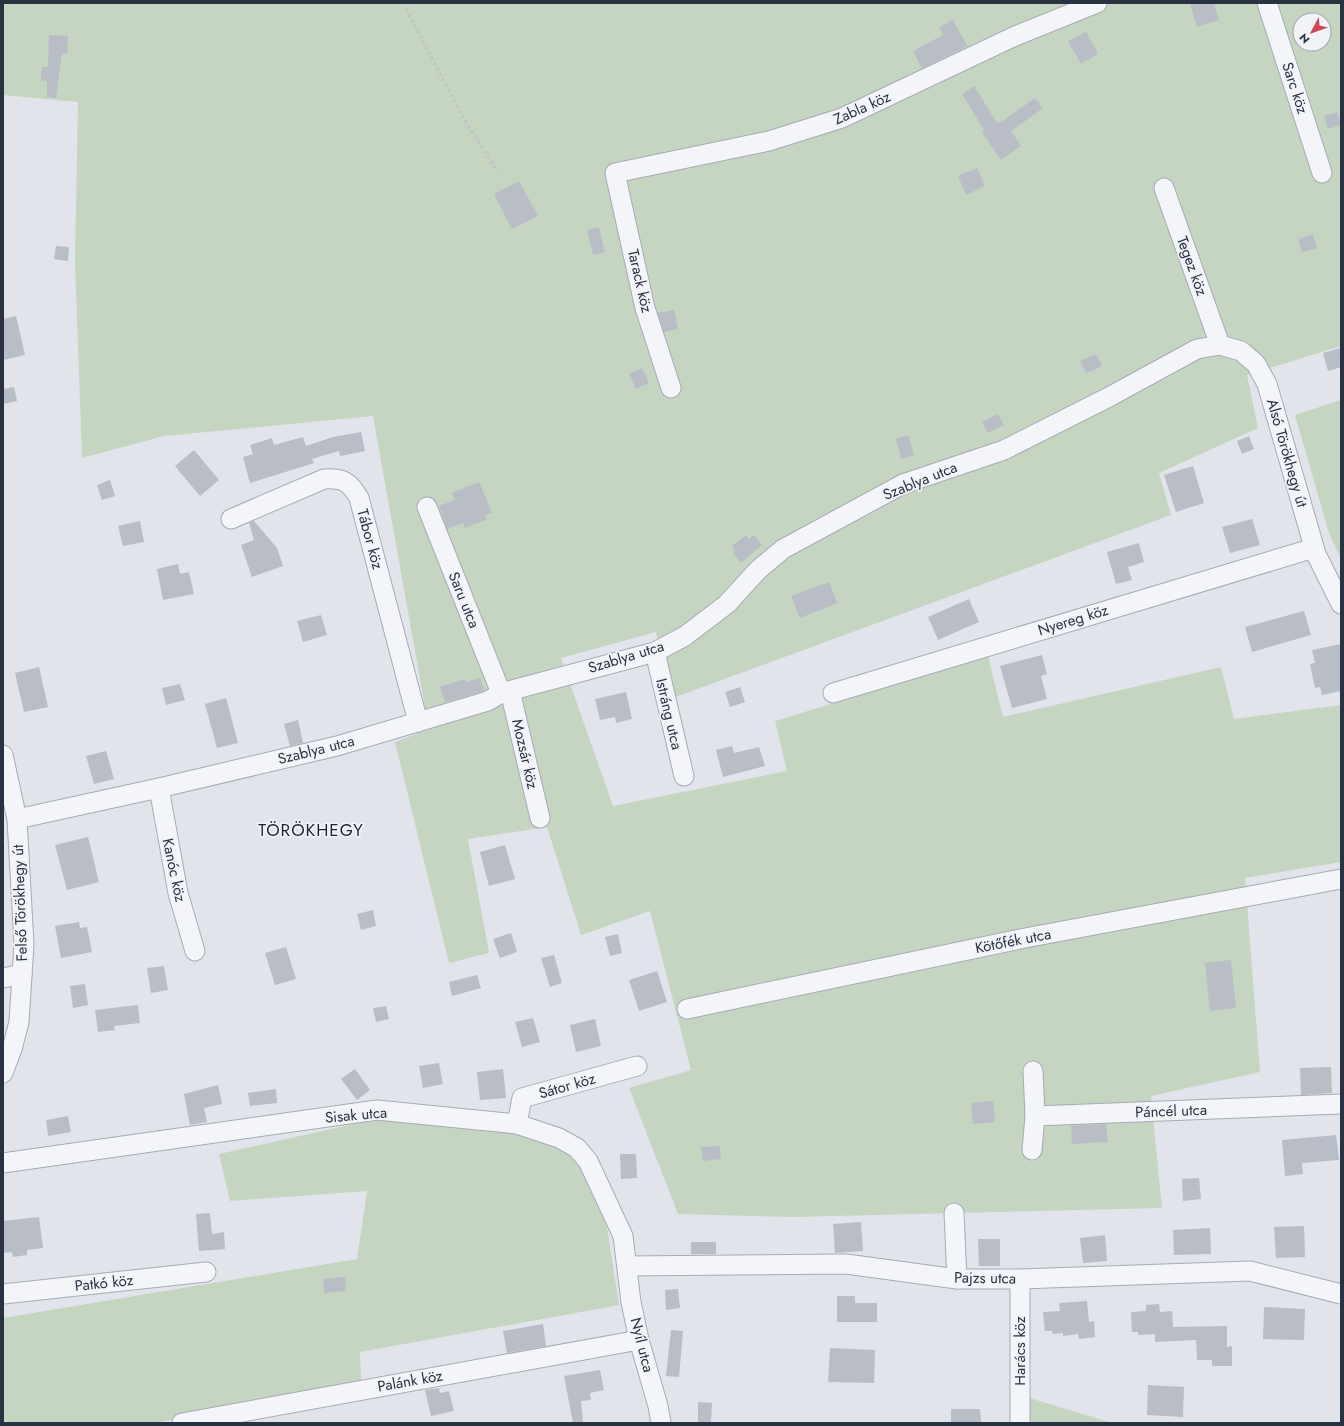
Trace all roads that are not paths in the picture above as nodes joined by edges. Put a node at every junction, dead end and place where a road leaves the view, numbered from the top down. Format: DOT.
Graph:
graph roads {
  1 [pos="1096,3"];
  2 [pos="1267,3"];
  3 [pos="615,173"];
  4 [pos="1322,173"];
  5 [pos="1164,188"];
  6 [pos="1220,345"];
  7 [pos="1197,349"];
  8 [pos="671,388"];
  9 [pos="427,506"];
  10 [pos="231,519"];
  11 [pos="1314,548"];
  12 [pos="1341,604"];
  13 [pos="655,652"];
  14 [pos="505,692"];
  15 [pos="833,693"];
  16 [pos="418,722"];
  17 [pos="3,755"];
  18 [pos="684,776"];
  19 [pos="159,788"];
  20 [pos="540,818"];
  21 [pos="17,819"];
  22 [pos="1341,879"];
  23 [pos="195,951"];
  24 [pos="22,974"];
  25 [pos="3,978"];
  26 [pos="687,1009"];
  27 [pos="637,1066"];
  28 [pos="1033,1072"];
  29 [pos="3,1073"];
  30 [pos="1341,1104"];
  31 [pos="1034,1116"];
  32 [pos="517,1124"];
  33 [pos="1032,1150"];
  34 [pos="3,1163"];
  35 [pos="954,1213"];
  36 [pos="627,1266"];
  37 [pos="206,1272"];
  38 [pos="957,1279"];
  39 [pos="1020,1279"];
  40 [pos="3,1294"];
  41 [pos="1341,1294"];
  42 [pos="639,1340"];
  43 [pos="182,1423"];
  44 [pos="661,1423"];
  45 [pos="1020,1423"];
  1 -- 3 [label="street, Zabla köz"];
  2 -- 4 [label="street, Sarc köz"];
  3 -- 8 [label="street, Tarack köz"];
  5 -- 6 [label="street, Tegez köz"];
  6 -- 7 [label="street, Alsó Törökhegy út"];
  6 -- 11 [label="street, Alsó Törökhegy út"];
  7 -- 13 [label="street, Szablya utca"];
  9 -- 14 [label="street, Saru utca"];
  10 -- 16 [label="street, Tábor köz"];
  11 -- 12 [label="street, Alsó Törökhegy út"];
  11 -- 15 [label="street, Nyereg köz"];
  13 -- 14 [label="street, Szablya utca"];
  13 -- 18 [label="street, Istráng utca"];
  14 -- 16 [label="street, Szablya utca"];
  14 -- 20 [label="street, Mozsár köz"];
  16 -- 19 [label="street, Szablya utca"];
  17 -- 21 [label="street, Felső Törökhegy út"];
  19 -- 21 [label="street, Szablya utca"];
  19 -- 23 [label="street, Kanóc köz"];
  21 -- 24 [label="street, Felső Törökhegy út"];
  22 -- 26 [label="street, Kötőfék utca"];
  24 -- 25 [label="street"];
  24 -- 29 [label="street, Felső Törökhegy út"];
  27 -- 32 [label="street, Sátor köz"];
  28 -- 31 [label="street"];
  30 -- 31 [label="street, Páncél utca"];
  31 -- 33 [label="street"];
  32 -- 34 [label="street, Sisak utca"];
  32 -- 36 [label="street, Sisak utca"];
  35 -- 38 [label="street"];
  36 -- 38 [label="street, Pajzs utca"];
  36 -- 42 [label="street, Nyíl utca"];
  37 -- 40 [label="street, Patkó köz"];
  38 -- 39 [label="street, Pajzs utca"];
  39 -- 41 [label="street, Pajzs utca"];
  39 -- 45 [label="street, Harács köz"];
  42 -- 43 [label="street, Palánk köz"];
  42 -- 44 [label="street, Nyíl utca"];
}
